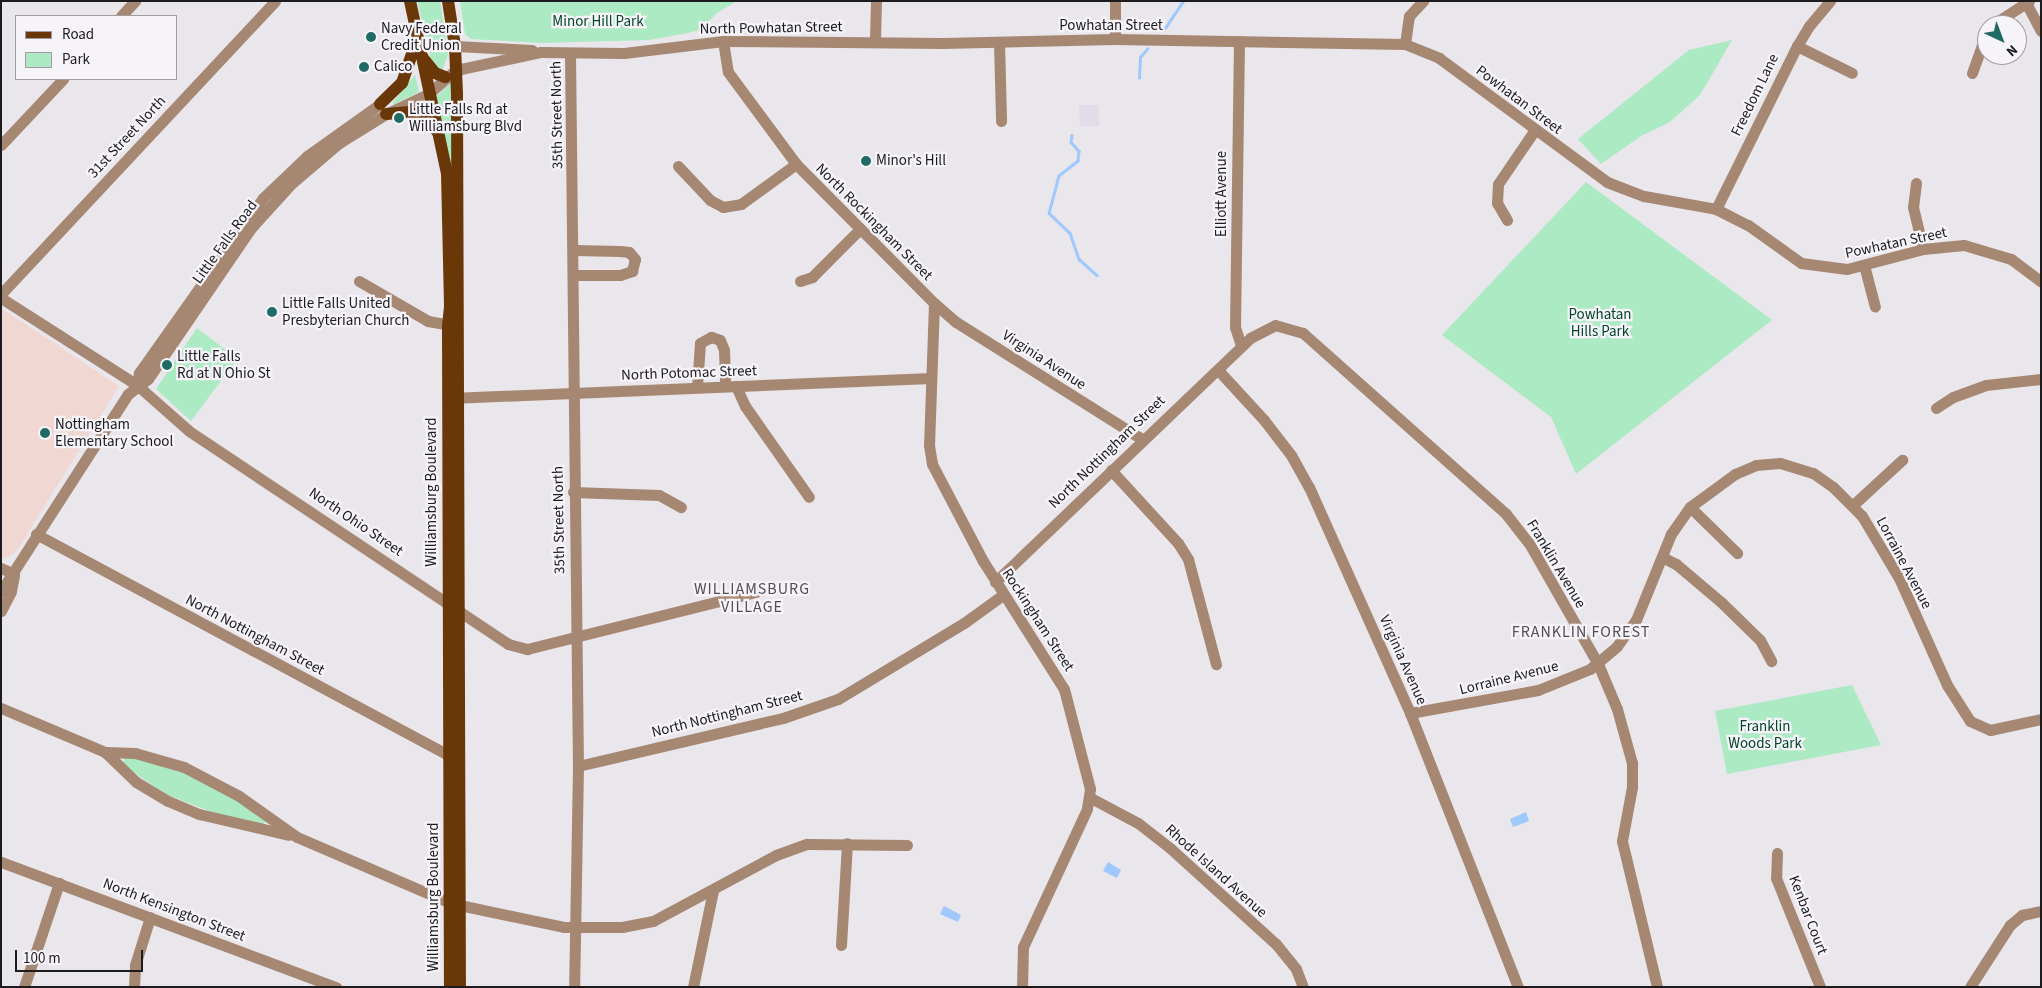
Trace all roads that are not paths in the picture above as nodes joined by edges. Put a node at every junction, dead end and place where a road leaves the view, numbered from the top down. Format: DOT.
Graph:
graph roads {
  1 [pos="135,1"];
  2 [pos="275,1"];
  3 [pos="410,1"];
  4 [pos="448,1"];
  5 [pos="876,1"];
  6 [pos="1115,1"];
  7 [pos="1423,1"];
  8 [pos="1830,1"];
  9 [pos="2027,2"];
  10 [pos="122,15"];
  11 [pos="2007,15"];
  12 [pos="2041,31"];
  13 [pos="417,37"];
  14 [pos="1115,39"];
  15 [pos="723,41"];
  16 [pos="875,41"];
  17 [pos="1239,41"];
  18 [pos="999,42"];
  19 [pos="943,43"];
  20 [pos="1405,44"];
  21 [pos="455,46"];
  22 [pos="1797,46"];
  23 [pos="541,52"];
  24 [pos="570,53"];
  25 [pos="421,55"];
  26 [pos="1977,59"];
  27 [pos="451,73"];
  28 [pos="1852,73"];
  29 [pos="1972,73"];
  30 [pos="62,80"];
  31 [pos="428,94"];
  32 [pos="383,109"];
  33 [pos="1001,122"];
  34 [pos="1534,131"];
  35 [pos="438,132"];
  36 [pos="1,145"];
  37 [pos="796,164"];
  38 [pos="678,166"];
  39 [pos="1916,183"];
  40 [pos="1716,209"];
  41 [pos="1507,220"];
  42 [pos="860,229"];
  43 [pos="1923,249"];
  44 [pos="574,250"];
  45 [pos="1864,265"];
  46 [pos="574,274"];
  47 [pos="800,281"];
  48 [pos="359,282"];
  49 [pos="2041,282"];
  50 [pos="1,296"];
  51 [pos="934,303"];
  52 [pos="1875,307"];
  53 [pos="453,326"];
  54 [pos="1241,346"];
  55 [pos="1218,370"];
  56 [pos="931,378"];
  57 [pos="2041,379"];
  58 [pos="137,385"];
  59 [pos="730,386"];
  60 [pos="698,387"];
  61 [pos="573,393"];
  62 [pos="454,398"];
  63 [pos="1936,408"];
  64 [pos="1142,438"];
  65 [pos="929,445"];
  66 [pos="1902,460"];
  67 [pos="1111,470"];
  68 [pos="573,492"];
  69 [pos="809,496"];
  70 [pos="1853,505"];
  71 [pos="680,507"];
  72 [pos="1690,507"];
  73 [pos="36,534"];
  74 [pos="1737,554"];
  75 [pos="1662,557"];
  76 [pos="1,568"];
  77 [pos="14,574"];
  78 [pos="995,582"];
  79 [pos="1,591"];
  80 [pos="756,592"];
  81 [pos="1004,594"];
  82 [pos="448,602"];
  83 [pos="460,610"];
  84 [pos="1,611"];
  85 [pos="575,637"];
  86 [pos="1771,661"];
  87 [pos="1216,664"];
  88 [pos="1598,664"];
  89 [pos="1,708"];
  90 [pos="1410,713"];
  91 [pos="2041,719"];
  92 [pos="105,752"];
  93 [pos="455,759"];
  94 [pos="578,766"];
  95 [pos="1089,797"];
  96 [pos="297,837"];
  97 [pos="847,843"];
  98 [pos="907,845"];
  99 [pos="1777,854"];
  100 [pos="1,862"];
  101 [pos="59,883"];
  102 [pos="713,890"];
  103 [pos="456,905"];
  104 [pos="2041,911"];
  105 [pos="150,917"];
  106 [pos="577,928"];
  107 [pos="841,945"];
  108 [pos="24,987"];
  109 [pos="134,987"];
  110 [pos="336,987"];
  111 [pos="450,987"];
  112 [pos="460,987"];
  113 [pos="574,987"];
  114 [pos="693,987"];
  115 [pos="1022,987"];
  116 [pos="1303,987"];
  117 [pos="1518,987"];
  118 [pos="1657,987"];
  119 [pos="1820,987"];
  120 [pos="1970,987"];
  1 -- 10 [label="street"];
  2 -- 50 [label="street, 31st Street North"];
  3 -- 13 [label="main road, Williamsburg Boulevard"];
  4 -- 21 [label="main road, Williamsburg Boulevard"];
  5 -- 16 [label="street"];
  6 -- 14 [label="street"];
  7 -- 20 [label="street"];
  8 -- 22 [label="street, Freedom Lane"];
  9 -- 11 [label="street"];
  9 -- 12 [label="street"];
  13 -- 25 [label="main road, Williamsburg Boulevard"];
  13 -- 32 [label="main road"];
  14 -- 17 [label="street, Powhatan Street"];
  14 -- 18 [label="street, Powhatan Street"];
  15 -- 16 [label="street, North Powhatan Street"];
  15 -- 24 [label="street, North Powhatan Street"];
  15 -- 37 [label="street, North Rockingham Street"];
  16 -- 19 [label="street, North Powhatan Street"];
  17 -- 20 [label="street, Powhatan Street"];
  17 -- 54 [label="street, Elliott Avenue"];
  18 -- 19 [label="street, Powhatan Street"];
  18 -- 33 [label="street"];
  20 -- 34 [label="street, Powhatan Street"];
  21 -- 23 [label="street, North Powhatan Street"];
  21 -- 27 [label="main road, Williamsburg Boulevard"];
  22 -- 28 [label="street"];
  22 -- 40 [label="street, Freedom Lane"];
  23 -- 24 [label="street, North Powhatan Street"];
  23 -- 27 [label="street, North Powhatan Street"];
  24 -- 44 [label="street, 35th Street North"];
  25 -- 27 [label="main road"];
  25 -- 31 [label="main road, Williamsburg Boulevard"];
  26 -- 29 [label="street"];
  27 -- 31 [label="street, Little Falls Road"];
  27 -- 53 [label="main road, Williamsburg Boulevard"];
  30 -- 36 [label="street"];
  31 -- 32 [label="street, Little Falls Road"];
  31 -- 35 [label="main road, Williamsburg Boulevard"];
  32 -- 35 [label="main road"];
  32 -- 58 [label="street, Little Falls Road"];
  34 -- 40 [label="street, Powhatan Street"];
  34 -- 41 [label="street"];
  35 -- 53 [label="main road, Williamsburg Boulevard"];
  37 -- 38 [label="street"];
  37 -- 42 [label="street, North Rockingham Street"];
  39 -- 43 [label="street"];
  40 -- 45 [label="street, Powhatan Street"];
  42 -- 47 [label="street"];
  42 -- 51 [label="street, North Rockingham Street"];
  43 -- 45 [label="street, Powhatan Street"];
  43 -- 49 [label="street, Powhatan Street"];
  44 -- 46 [label="street, 35th Street North"];
  44 -- 46 [label="street"];
  45 -- 52 [label="street"];
  46 -- 61 [label="street, 35th Street North"];
  48 -- 53 [label="street"];
  50 -- 58 [label="street, North Ohio Street"];
  51 -- 56 [label="street, North Rockingham Street"];
  51 -- 64 [label="street, Virginia Avenue"];
  53 -- 62 [label="main road, Williamsburg Boulevard"];
  54 -- 55 [label="street, North Nottingham Street"];
  54 -- 88 [label="street, Franklin Avenue"];
  55 -- 64 [label="street, North Nottingham Street"];
  55 -- 90 [label="street, Virginia Avenue"];
  56 -- 59 [label="street, North Potomac Street"];
  56 -- 65 [label="street, North Rockingham Street"];
  57 -- 63 [label="street"];
  58 -- 73 [label="street, Little Falls Road"];
  58 -- 82 [label="street, North Ohio Street"];
  59 -- 60 [label="street, North Potomac Street"];
  59 -- 60 [label="street"];
  59 -- 69 [label="street"];
  60 -- 61 [label="street, North Potomac Street"];
  61 -- 62 [label="street, North Potomac Street"];
  61 -- 68 [label="street, 35th Street North"];
  62 -- 82 [label="main road, Williamsburg Boulevard"];
  62 -- 83 [label="main road, Williamsburg Boulevard"];
  64 -- 67 [label="street, North Nottingham Street"];
  65 -- 78 [label="street, Rockingham Street"];
  66 -- 70 [label="street"];
  67 -- 78 [label="street, North Nottingham Street"];
  67 -- 87 [label="street"];
  68 -- 71 [label="street"];
  68 -- 85 [label="street, 35th Street North"];
  70 -- 72 [label="street, Lorraine Avenue"];
  70 -- 91 [label="street, Lorraine Avenue"];
  72 -- 74 [label="street"];
  72 -- 75 [label="street, Lorraine Avenue"];
  73 -- 77 [label="street, Little Falls Road"];
  73 -- 93 [label="street, North Nottingham Street"];
  75 -- 86 [label="street"];
  75 -- 88 [label="street, Lorraine Avenue"];
  76 -- 77 [label="street"];
  77 -- 79 [label="street, Little Falls Road"];
  77 -- 84 [label="street, Little Falls Road"];
  78 -- 81 [label="street, Rockingham Street"];
  80 -- 85 [label="street, North Ohio Street"];
  81 -- 94 [label="street, North Nottingham Street"];
  81 -- 95 [label="street, Rockingham Street"];
  82 -- 83 [label="street, North Ohio Street"];
  82 -- 93 [label="main road, Williamsburg Boulevard"];
  83 -- 85 [label="street, North Ohio Street"];
  83 -- 93 [label="main road, Williamsburg Boulevard"];
  85 -- 94 [label="street, 35th Street North"];
  88 -- 90 [label="street, Lorraine Avenue"];
  88 -- 118 [label="street, Franklin Avenue"];
  89 -- 92 [label="street"];
  90 -- 117 [label="street, Virginia Avenue"];
  92 -- 96 [label="street"];
  92 -- 96 [label="street"];
  93 -- 103 [label="main road, Williamsburg Boulevard"];
  94 -- 106 [label="street, 35th Street North"];
  95 -- 115 [label="street, Rockingham Street"];
  95 -- 116 [label="street, Rhode Island Avenue"];
  96 -- 103 [label="street"];
  97 -- 98 [label="street"];
  97 -- 102 [label="street"];
  97 -- 107 [label="street"];
  99 -- 119 [label="street, Kenbar Court"];
  100 -- 101 [label="street, North Kensington Street"];
  101 -- 105 [label="street, North Kensington Street"];
  101 -- 108 [label="street"];
  102 -- 106 [label="street"];
  102 -- 114 [label="street"];
  103 -- 106 [label="street"];
  103 -- 111 [label="main road, Williamsburg Boulevard"];
  103 -- 112 [label="main road, Williamsburg Boulevard"];
  104 -- 120 [label="street"];
  105 -- 109 [label="street"];
  105 -- 110 [label="street, North Kensington Street"];
  106 -- 113 [label="street, 35th Street North"];
}
